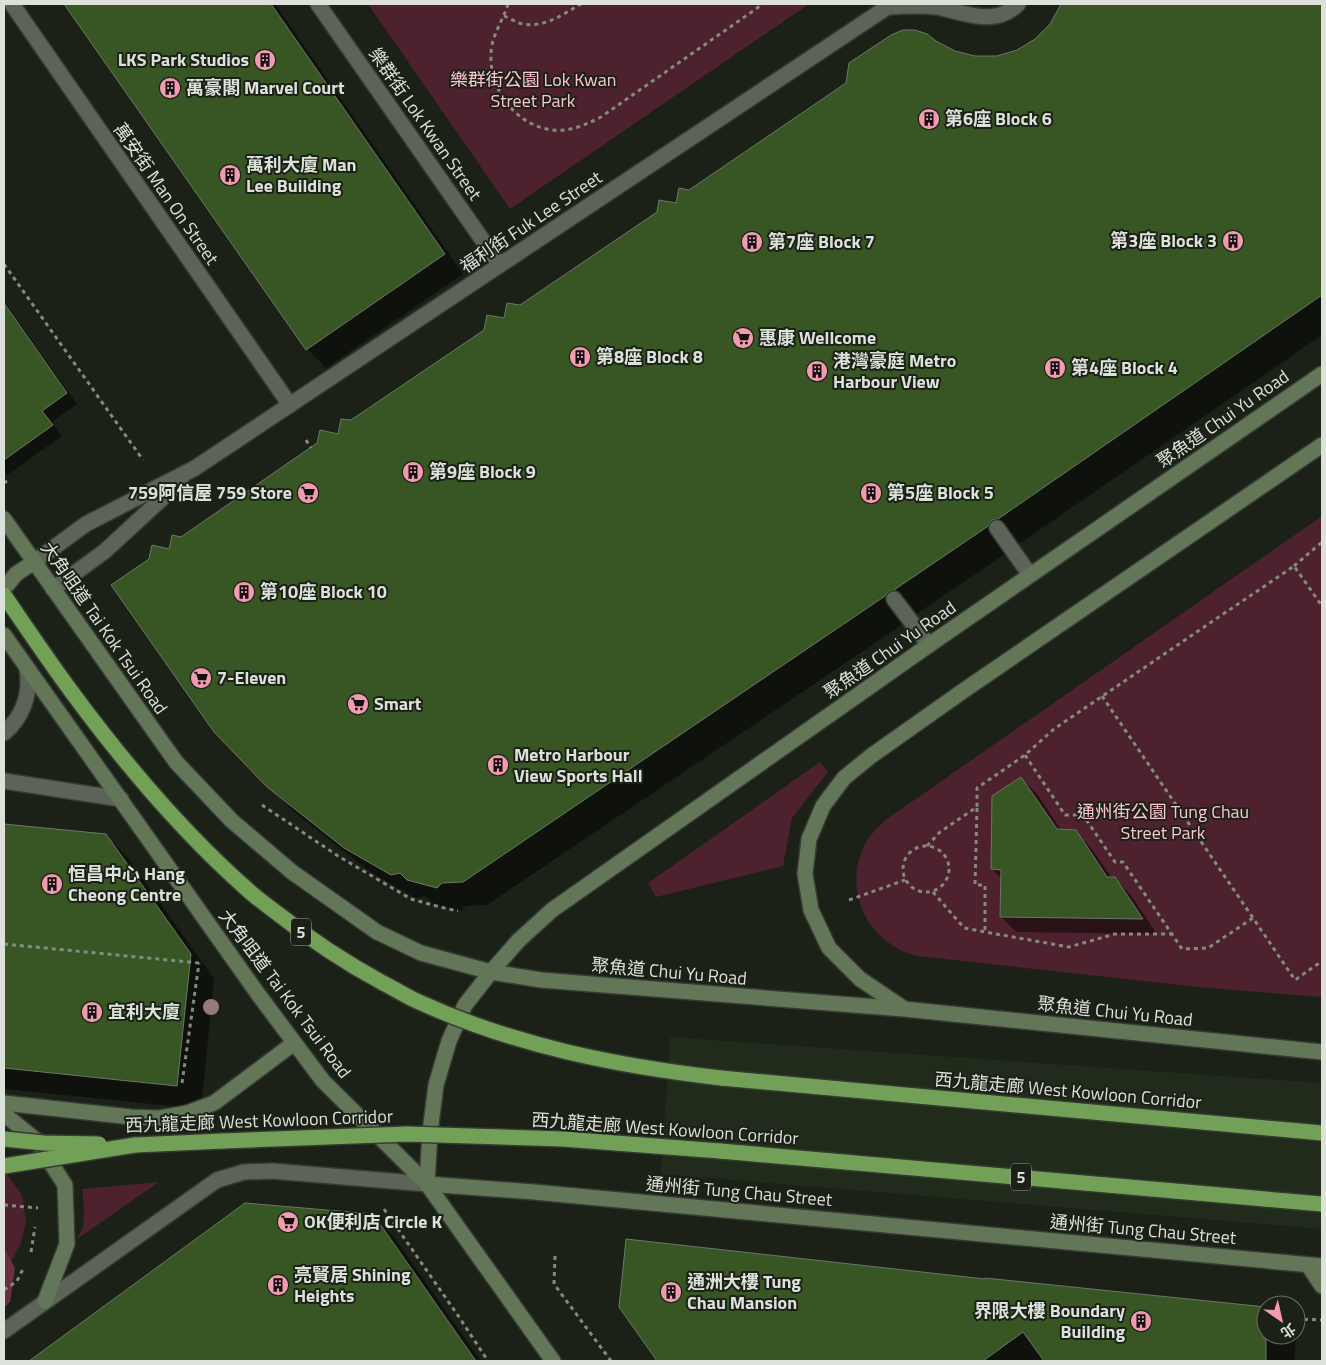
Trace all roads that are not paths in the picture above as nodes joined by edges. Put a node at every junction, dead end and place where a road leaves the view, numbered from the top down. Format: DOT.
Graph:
graph roads {
  1 [pos="12,4"];
  2 [pos="318,4"];
  3 [pos="1018,4"];
  4 [pos="890,5"];
  5 [pos="500,265"];
  6 [pos="1322,374"];
  7 [pos="290,405"];
  8 [pos="1322,445"];
  9 [pos="195,468"];
  10 [pos="4,519"];
  11 [pos="997,528"];
  12 [pos="34,562"];
  13 [pos="1030,575"];
  14 [pos="4,589"];
  15 [pos="53,589"];
  16 [pos="4,595"];
  17 [pos="894,599"];
  18 [pos="4,635"];
  19 [pos="929,645"];
  20 [pos="28,669"];
  21 [pos="4,734"];
  22 [pos="4,781"];
  23 [pos="121,799"];
  24 [pos="491,972"];
  25 [pos="904,1009"];
  26 [pos="294,1043"];
  27 [pos="1322,1052"];
  28 [pos="4,1104"];
  29 [pos="4,1114"];
  30 [pos="1322,1133"];
  31 [pos="4,1139"];
  32 [pos="135,1145"];
  33 [pos="4,1166"];
  34 [pos="427,1184"];
  35 [pos="1322,1204"];
  36 [pos="1315,1266"];
  37 [pos="1322,1286"];
  38 [pos="45,1301"];
  39 [pos="4,1331"];
  40 [pos="553,1361"];
  1 -- 7 [label="street, 萬安街 Man On Street"];
  2 -- 5 [label="street, 樂群街 Lok Kwan Street"];
  3 -- 4 [label="street, 福利街 Fuk Lee Street"];
  4 -- 5 [label="street, 福利街 Fuk Lee Street"];
  5 -- 7 [label="street, 福利街 Fuk Lee Street"];
  6 -- 13 [label="main road, 聚魚道 Chui Yu Road"];
  7 -- 9 [label="street, 福利街 Fuk Lee Street"];
  8 -- 25 [label="main road, 聚魚道 Chui Yu Road"];
  9 -- 12 [label="street, 福利街 Fuk Lee Street"];
  9 -- 15 [label="street, 福利街 Fuk Lee Street"];
  10 -- 12 [label="main road, 大角咀道 Tai Kok Tsui Road"];
  11 -- 13 [label="street"];
  12 -- 14 [label="main road"];
  12 -- 15 [label="main road, 大角咀道 Tai Kok Tsui Road"];
  13 -- 19 [label="main road, 聚魚道 Chui Yu Road"];
  15 -- 24 [label="main road, 大角咀道 Tai Kok Tsui Road"];
  16 -- 30 [label="highway, 西九龍走廊 West Kowloon Corridor / 5, bridge"];
  17 -- 19 [label="street"];
  18 -- 20 [label="main road, 大角咀道 Tai Kok Tsui Road"];
  19 -- 24 [label="main road, 聚魚道 Chui Yu Road"];
  20 -- 21 [label="street"];
  20 -- 23 [label="main road, 大角咀道 Tai Kok Tsui Road"];
  22 -- 23 [label="street"];
  23 -- 26 [label="main road, 大角咀道 Tai Kok Tsui Road"];
  24 -- 25 [label="main road, 聚魚道 Chui Yu Road"];
  24 -- 34 [label="main road, 聚魚道 Chui Yu Road"];
  25 -- 27 [label="main road, 聚魚道 Chui Yu Road"];
  26 -- 28 [label="main road"];
  26 -- 34 [label="main road, 大角咀道 Tai Kok Tsui Road"];
  29 -- 38 [label="main road"];
  31 -- 32 [label="highway, 西九龍走廊 West Kowloon Corridor / 5, bridge"];
  32 -- 33 [label="highway, bridge"];
  32 -- 35 [label="highway, 西九龍走廊 West Kowloon Corridor / 5, bridge"];
  34 -- 36 [label="main road, 通州街 Tung Chau Street"];
  34 -- 38 [label="street, 通州街 Tung Chau Street"];
  34 -- 40 [label="main road, 大角咀道 Tai Kok Tsui Road"];
  36 -- 37 [label="main road"];
  38 -- 39 [label="street, 通州街 Tung Chau Street"];
}
